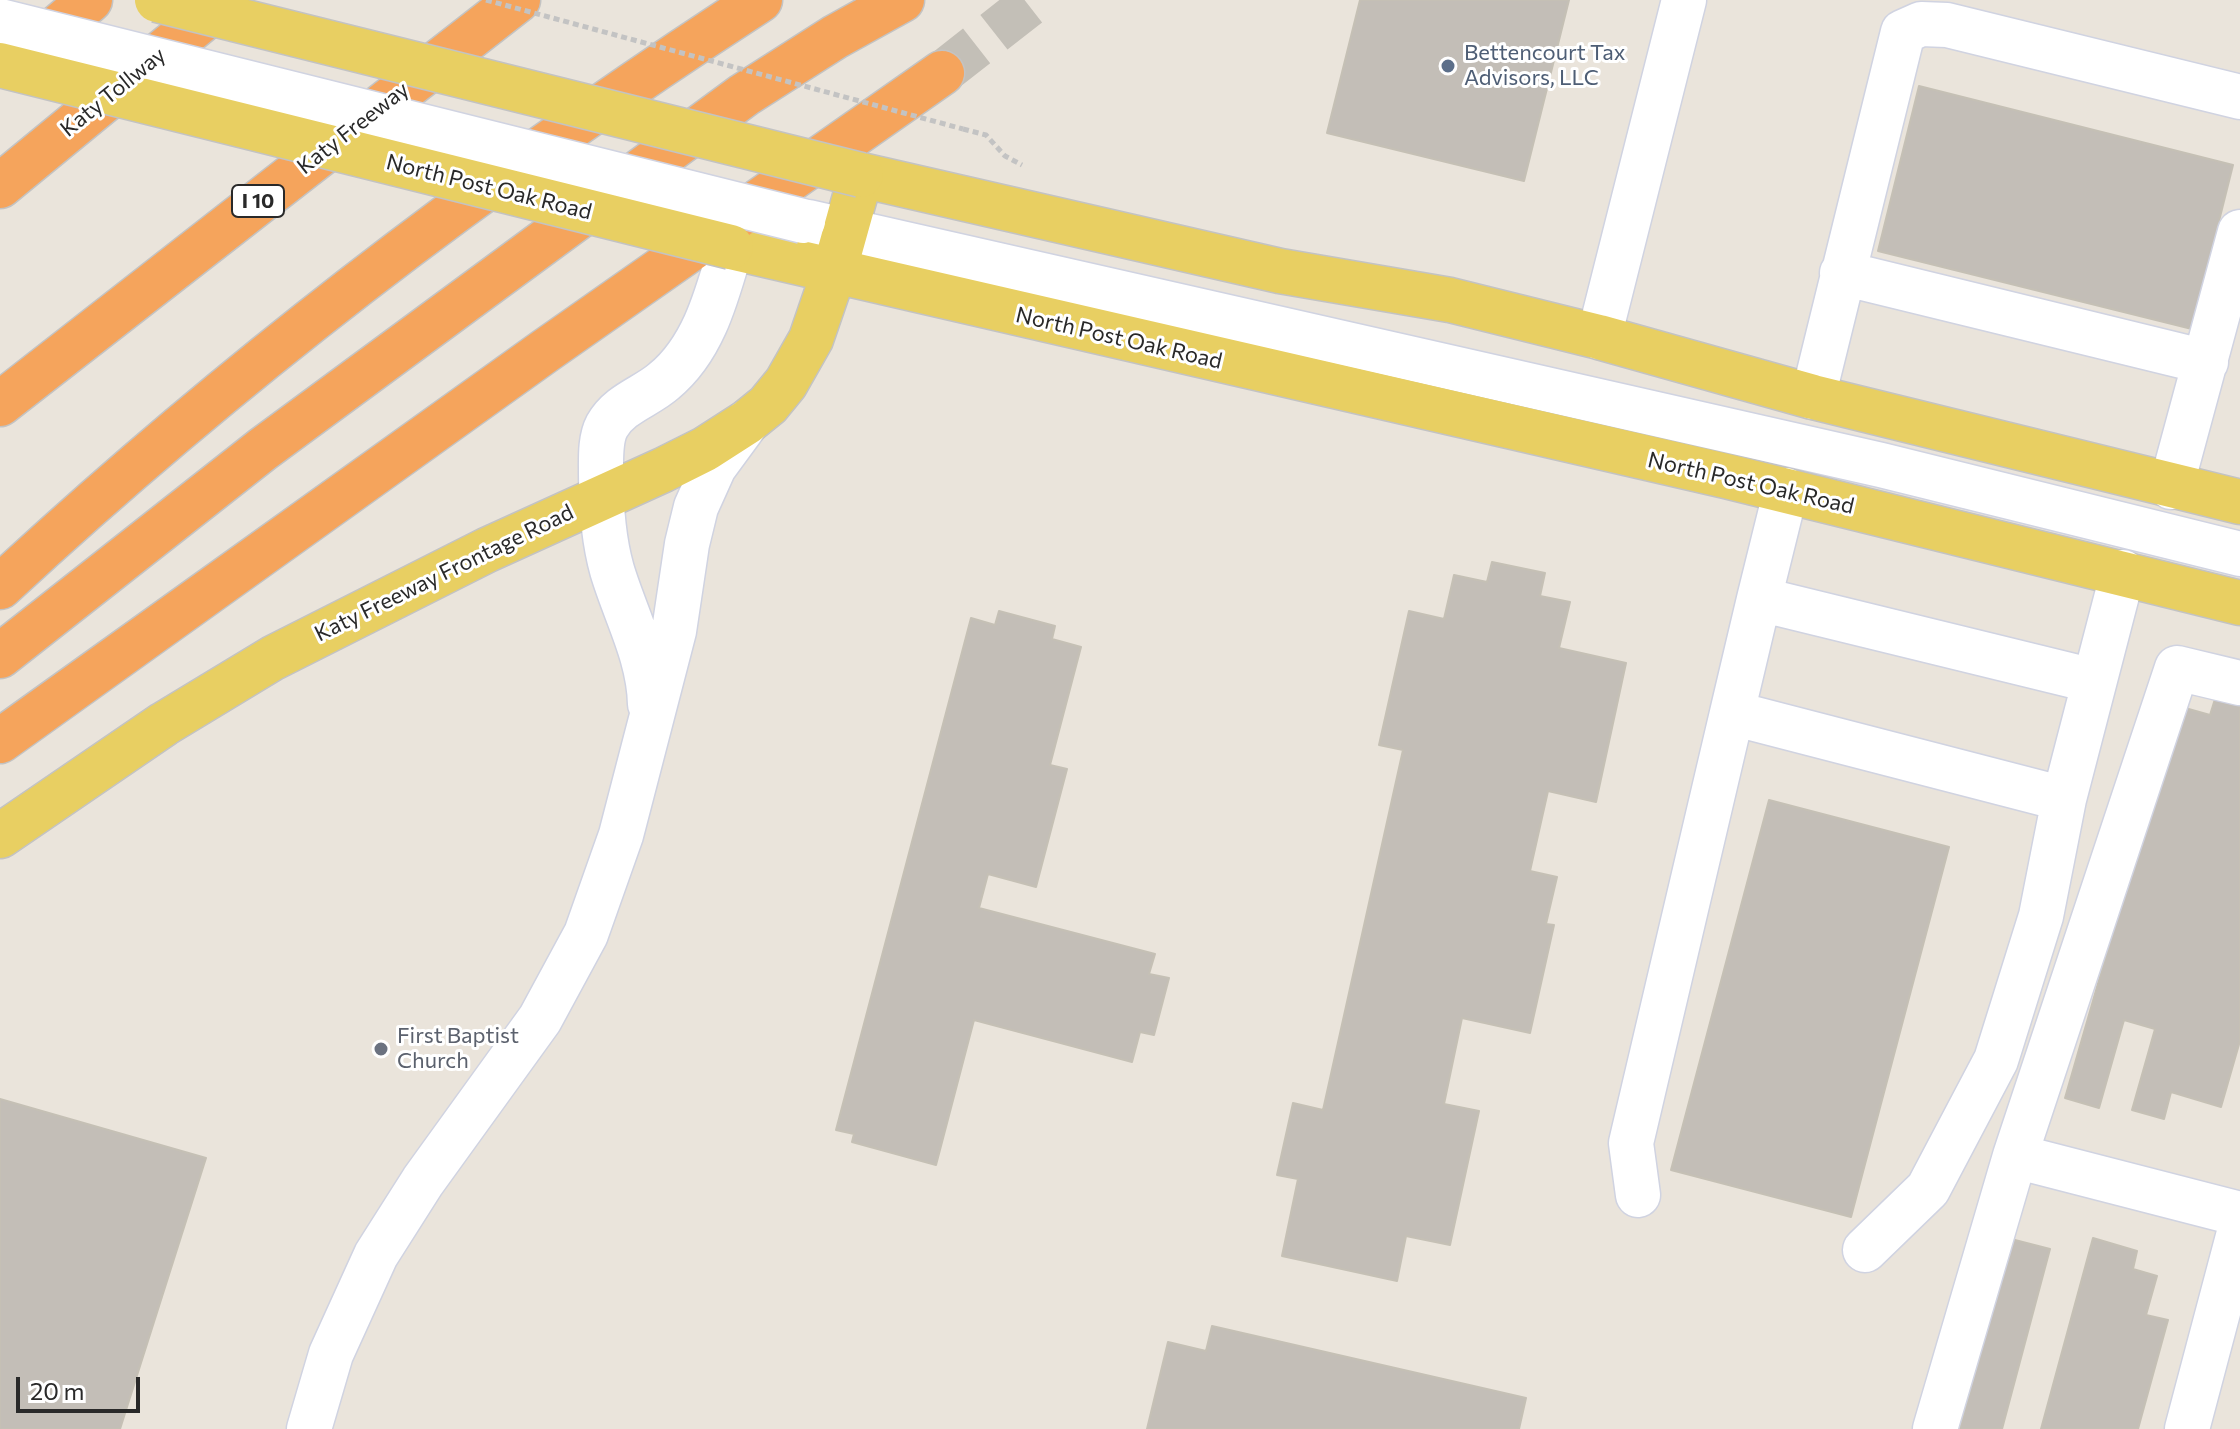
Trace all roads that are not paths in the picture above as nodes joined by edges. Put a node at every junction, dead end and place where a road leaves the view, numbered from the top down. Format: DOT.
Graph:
graph roads {
  1 [pos="90,0"];
  2 [pos="157,0"];
  3 [pos="226,0"];
  4 [pos="518,0"];
  5 [pos="760,0"];
  6 [pos="902,0"];
  7 [pos="1684,0"];
  8 [pos="0,21"];
  9 [pos="0,65"];
  10 [pos="942,73"];
  11 [pos="0,76"];
  12 [pos="2240,97"];
  13 [pos="757,151"];
  14 [pos="861,175"];
  15 [pos="0,186"];
  16 [pos="845,230"];
  17 [pos="2240,232"];
  18 [pos="738,246"];
  19 [pos="834,272"];
  20 [pos="1842,273"];
  21 [pos="1599,337"];
  22 [pos="2206,362"];
  23 [pos="1813,397"];
  24 [pos="0,404"];
  25 [pos="747,422"];
  26 [pos="2171,487"];
  27 [pos="1786,490"];
  28 [pos="601,497"];
  29 [pos="2240,502"];
  30 [pos="2240,554"];
  31 [pos="2123,572"];
  32 [pos="0,587"];
  33 [pos="1759,599"];
  34 [pos="2240,603"];
  35 [pos="0,656"];
  36 [pos="2094,681"];
  37 [pos="2240,683"];
  38 [pos="1732,713"];
  39 [pos="648,726"];
  40 [pos="0,741"];
  41 [pos="2064,799"];
  42 [pos="0,836"];
  43 [pos="2015,1156"];
  44 [pos="1638,1195"];
  45 [pos="2240,1214"];
  46 [pos="2240,1229"];
  47 [pos="1865,1250"];
  48 [pos="309,1429"];
  49 [pos="1935,1429"];
  50 [pos="2187,1429"];
  1 -- 11 [label="highway"];
  2 -- 13 [label="main road, bridge"];
  3 -- 15 [label="highway, Katy Tollway"];
  4 -- 24 [label="highway, Katy Freeway / I 10"];
  5 -- 32 [label="highway"];
  6 -- 35 [label="highway"];
  7 -- 21 [label="street"];
  8 -- 18 [label="street, bridge"];
  9 -- 18 [label="main road, North Post Oak Road, bridge"];
  10 -- 40 [label="highway"];
  12 -- 20 [label="street"];
  13 -- 14 [label="main road, bridge"];
  13 -- 18 [label="street"];
  14 -- 16 [label="main road, Katy Freeway Frontage Road"];
  14 -- 21 [label="main road"];
  16 -- 18 [label="street, bridge"];
  16 -- 19 [label="main road, Katy Freeway Frontage Road"];
  16 -- 30 [label="street"];
  17 -- 22 [label="street"];
  18 -- 19 [label="main road, North Post Oak Road"];
  18 -- 28 [label="street"];
  19 -- 25 [label="main road, Katy Freeway Frontage Road"];
  19 -- 27 [label="main road, North Post Oak Road"];
  20 -- 22 [label="street"];
  20 -- 23 [label="street"];
  21 -- 23 [label="main road"];
  22 -- 26 [label="street"];
  23 -- 26 [label="main road"];
  25 -- 28 [label="main road, Katy Freeway Frontage Road"];
  25 -- 39 [label="street"];
  26 -- 29 [label="main road"];
  27 -- 31 [label="main road, North Post Oak Road"];
  27 -- 33 [label="street"];
  28 -- 39 [label="street"];
  28 -- 42 [label="main road, Katy Freeway Frontage Road"];
  31 -- 34 [label="main road, North Post Oak Road"];
  31 -- 36 [label="street"];
  33 -- 36 [label="street"];
  33 -- 38 [label="street"];
  36 -- 41 [label="street"];
  37 -- 43 [label="street"];
  38 -- 41 [label="street"];
  38 -- 44 [label="street"];
  39 -- 48 [label="street"];
  41 -- 47 [label="street"];
  43 -- 45 [label="street"];
  43 -- 49 [label="street"];
  46 -- 50 [label="street"];
}
